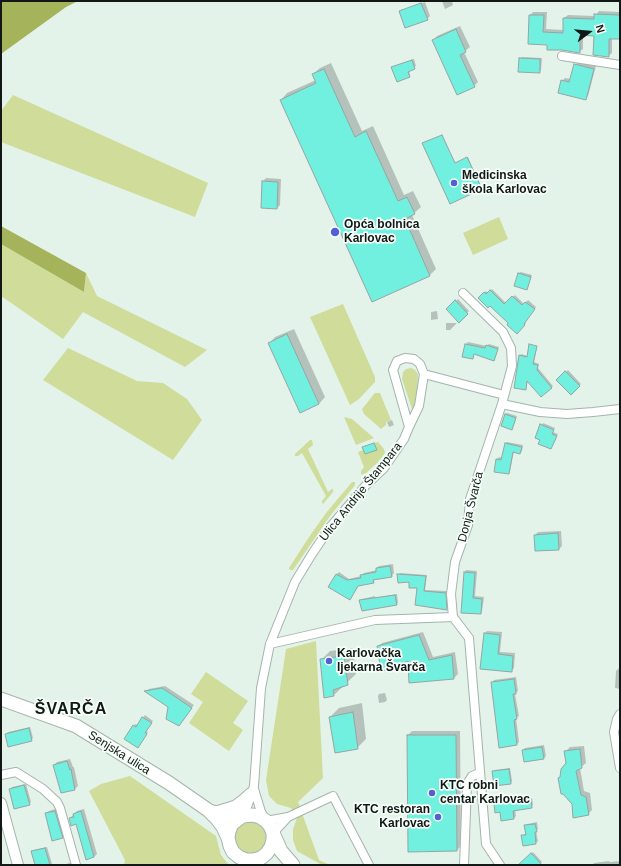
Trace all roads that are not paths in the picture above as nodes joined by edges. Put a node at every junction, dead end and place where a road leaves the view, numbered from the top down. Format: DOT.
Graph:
graph roads {
  1 [pos="562,56"];
  2 [pos="620,65"];
  3 [pos="463,293"];
  4 [pos="424,374"];
  5 [pos="504,395"];
  6 [pos="502,404"];
  7 [pos="620,409"];
  8 [pos="409,427"];
  9 [pos="453,617"];
  10 [pos="270,644"];
  11 [pos="3,701"];
  12 [pos="620,714"];
  13 [pos="620,768"];
  14 [pos="479,773"];
  15 [pos="1,775"];
  16 [pos="253,790"];
  17 [pos="1,803"];
  18 [pos="212,812"];
  19 [pos="241,817"];
  20 [pos="288,817"];
  21 [pos="266,821"];
  22 [pos="273,833"];
  23 [pos="228,838"];
  24 [pos="233,852"];
  25 [pos="258,861"];
  26 [pos="288,864"];
  27 [pos="18,865"];
  28 [pos="76,865"];
  29 [pos="241,865"];
  30 [pos="369,865"];
  31 [pos="464,865"];
  32 [pos="500,865"];
  1 -- 2 [label="street"];
  3 -- 5 [label="street, Donja Švarča"];
  4 -- 5 [label="street"];
  4 -- 8 [label="street, Ulica Andrije Štampara"];
  4 -- 8 [label="street"];
  5 -- 6 [label="street, Donja Švarča"];
  6 -- 7 [label="street"];
  6 -- 9 [label="street, Donja Švarča"];
  8 -- 10 [label="street, Ulica Andrije Štampara"];
  9 -- 10 [label="street"];
  9 -- 14 [label="street"];
  10 -- 16 [label="street, Ulica Andrije Štampara"];
  11 -- 18 [label="main road, Senjska ulica"];
  12 -- 13 [label="street"];
  14 -- 31 [label="street"];
  14 -- 32 [label="street"];
  15 -- 28 [label="street"];
  16 -- 18 [label="main road"];
  16 -- 19 [label="street, Ulica Andrije Štampara"];
  16 -- 21 [label="street, Ulica Andrije Štampara"];
  17 -- 27 [label="street"];
  18 -- 19 [label="main road, Senjska ulica"];
  18 -- 23 [label="main road, Senjska ulica"];
  19 -- 21 [label="main road"];
  19 -- 23 [label="main road"];
  20 -- 21 [label="street"];
  20 -- 22 [label="street"];
  20 -- 30 [label="street"];
  21 -- 22 [label="main road"];
  22 -- 25 [label="main road"];
  22 -- 26 [label="main road"];
  23 -- 24 [label="main road"];
  24 -- 25 [label="main road"];
  24 -- 29 [label="street"];
  25 -- 26 [label="main road"];
}
